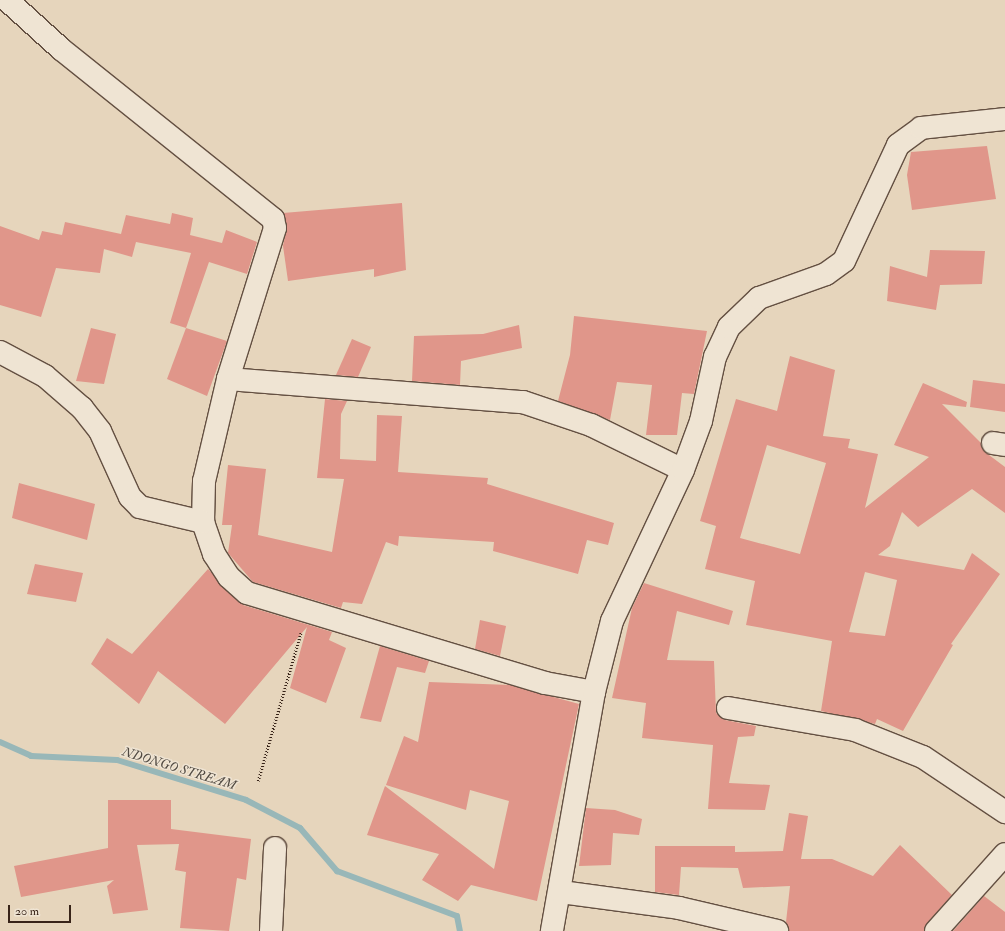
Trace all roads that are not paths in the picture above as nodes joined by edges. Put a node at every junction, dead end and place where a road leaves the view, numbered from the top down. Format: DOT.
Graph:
graph roads {
  1 [pos="6,0"];
  2 [pos="1005,119"];
  3 [pos="0,352"];
  4 [pos="228,379"];
  5 [pos="683,470"];
  6 [pos="203,522"];
  7 [pos="594,692"];
  8 [pos="728,708"];
  9 [pos="1005,812"];
  10 [pos="275,848"];
  11 [pos="1005,854"];
  12 [pos="561,892"];
  13 [pos="271,931"];
  14 [pos="552,931"];
  15 [pos="778,931"];
  16 [pos="936,931"];
  1 -- 4 [label="street"];
  2 -- 5 [label="street"];
  3 -- 6 [label="street"];
  4 -- 5 [label="street"];
  4 -- 6 [label="street"];
  5 -- 7 [label="street"];
  6 -- 7 [label="street"];
  7 -- 12 [label="street"];
  8 -- 9 [label="street"];
  10 -- 13 [label="street"];
  11 -- 16 [label="street"];
  12 -- 14 [label="street"];
  12 -- 15 [label="street"];
}
